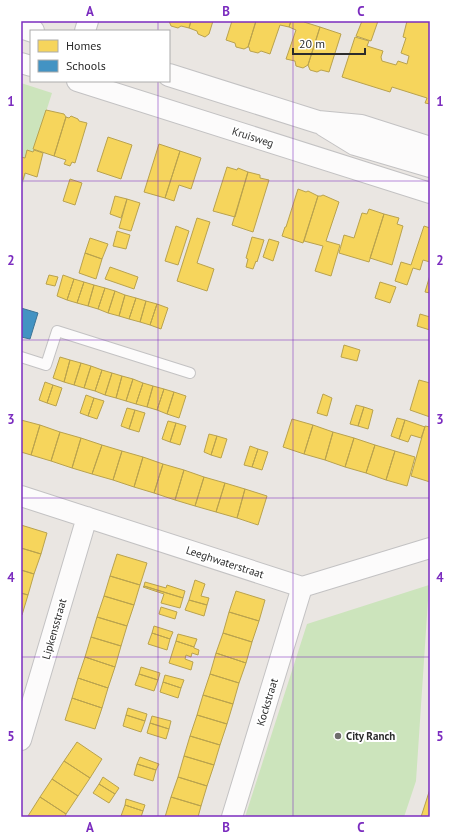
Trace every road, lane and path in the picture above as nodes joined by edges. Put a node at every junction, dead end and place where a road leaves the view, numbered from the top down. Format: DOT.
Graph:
graph roads {
  1 [pos="170,75"];
  2 [pos="80,82"];
  3 [pos="318,122"];
  4 [pos="430,148"];
  5 [pos="430,166"];
  6 [pos="430,193"];
  7 [pos="21,357"];
  8 [pos="190,373"];
  9 [pos="21,496"];
  10 [pos="87,517"];
  11 [pos="430,548"];
  12 [pos="302,587"];
  13 [pos="21,740"];
  14 [pos="232,817"];
  1 -- 3 [label="street"];
  2 -- 6 [label="street, Kruisweg"];
  3 -- 4 [label="street"];
  3 -- 5 [label="street"];
  7 -- 8 [label="lane"];
  9 -- 10 [label="street, Leeghwaterstraat"];
  10 -- 12 [label="street, Leeghwaterstraat"];
  10 -- 13 [label="street, Lipkensstraat"];
  11 -- 12 [label="street"];
  12 -- 14 [label="street, Kockstraat"];
}
